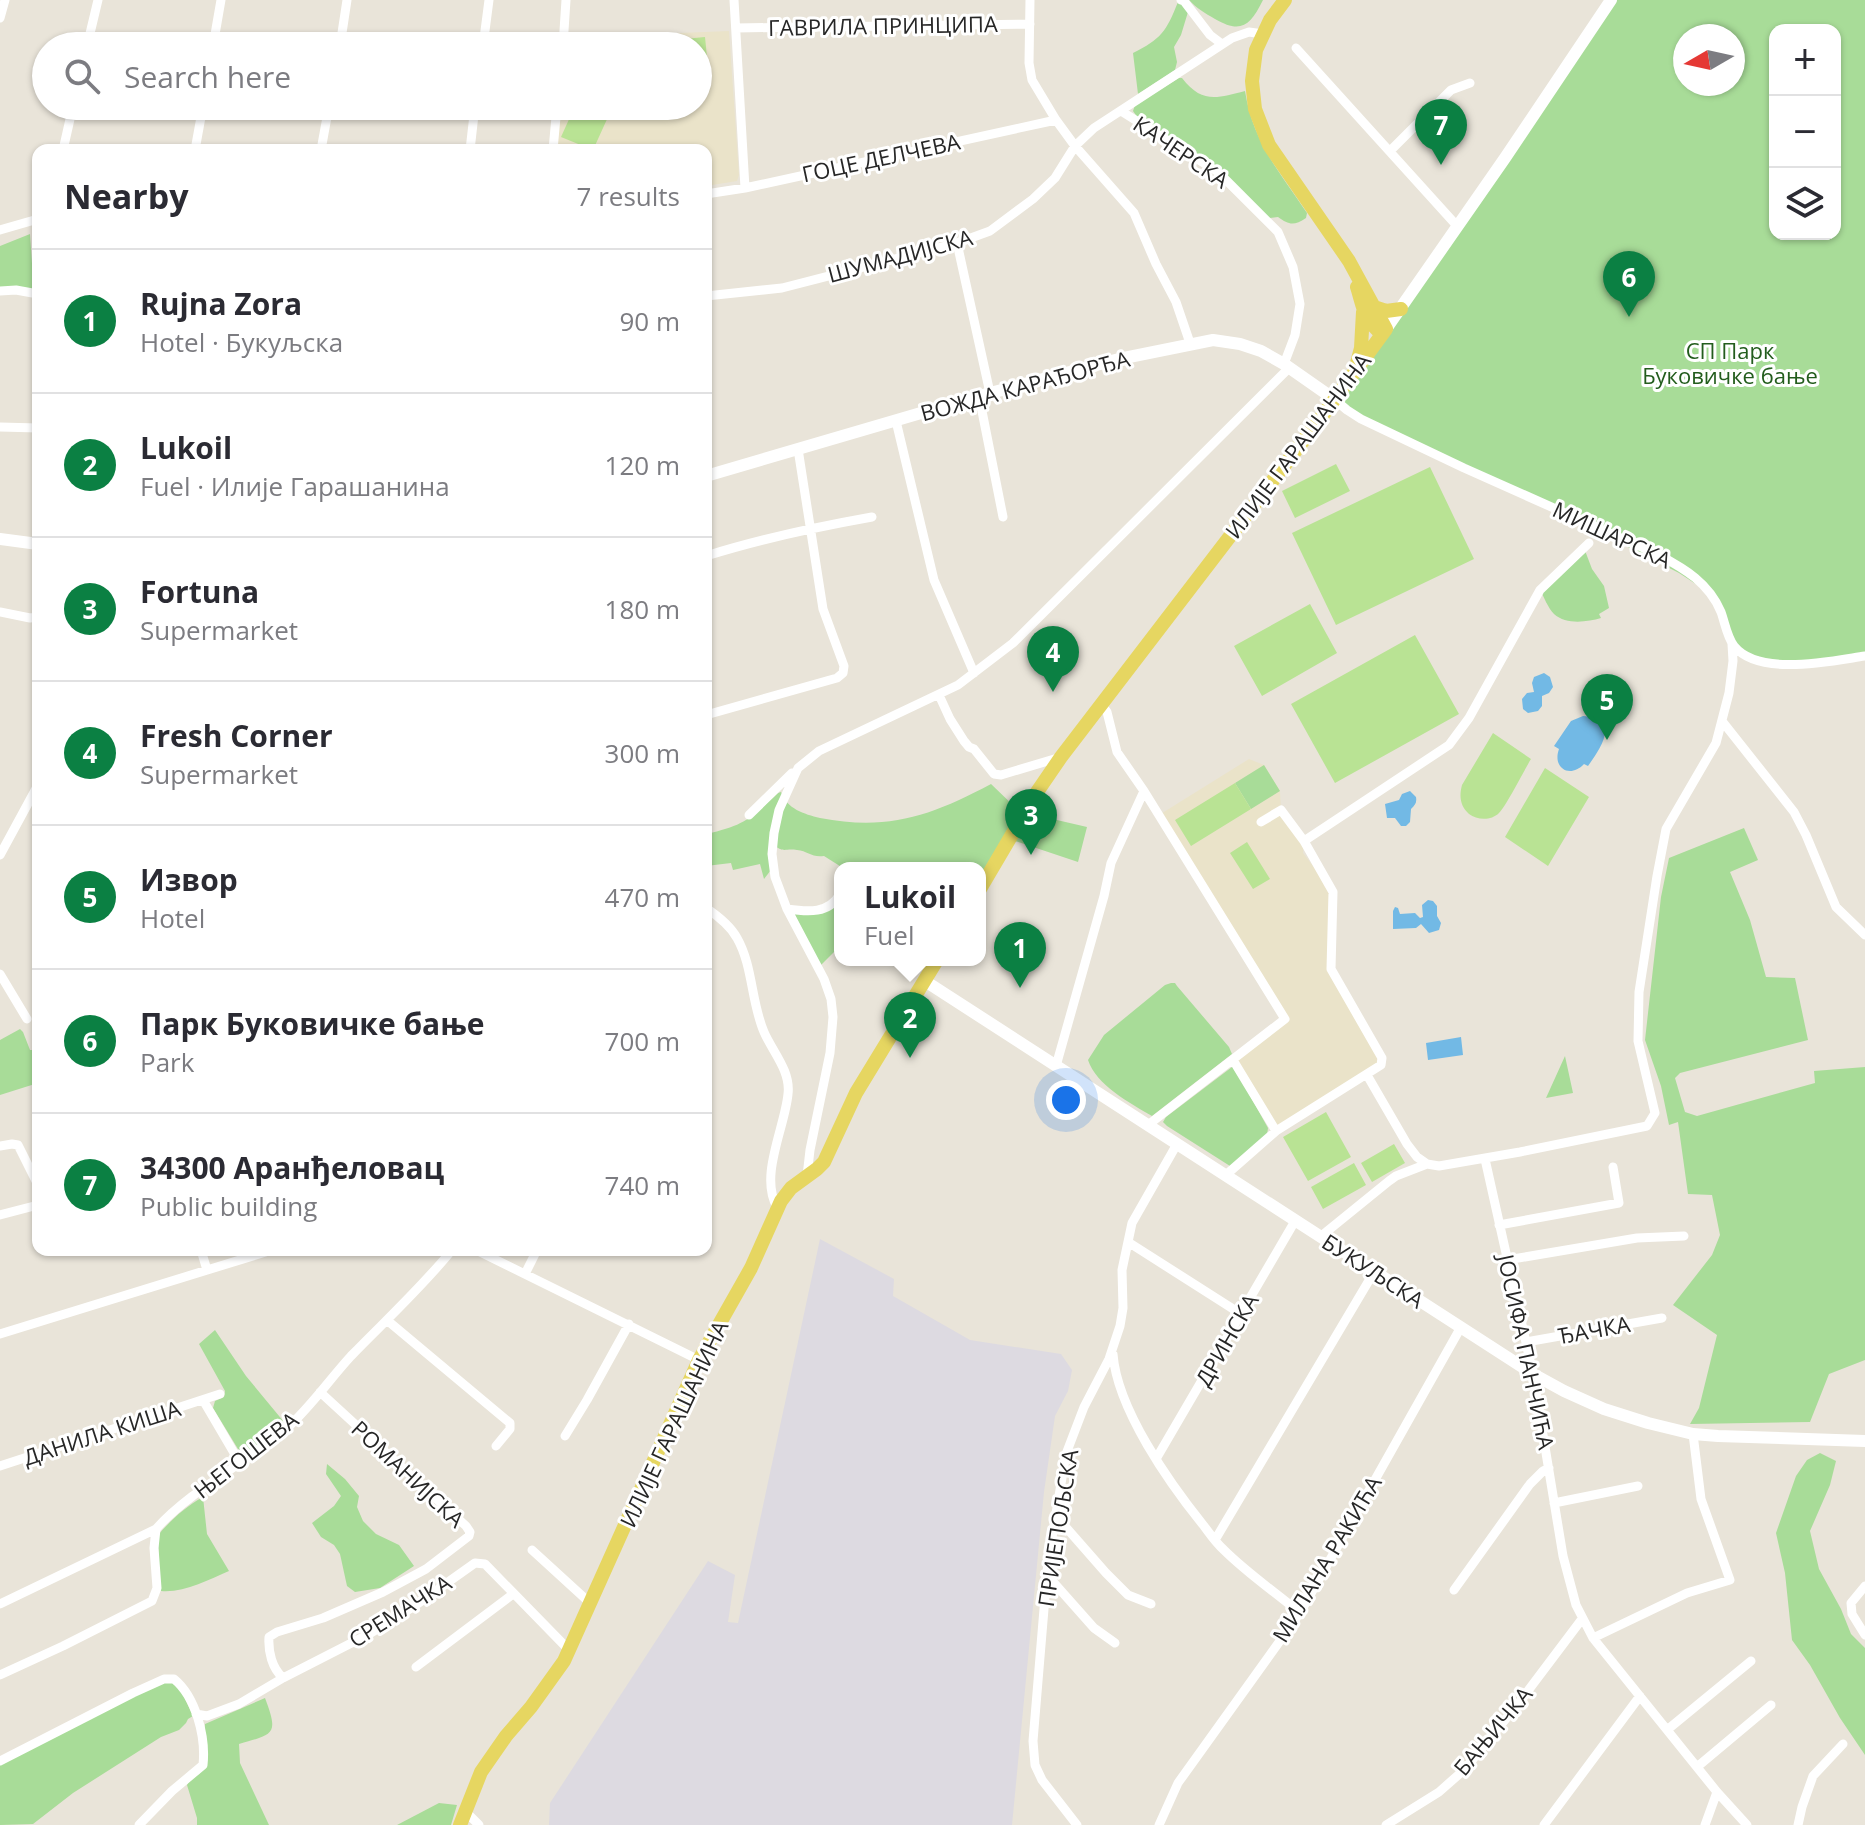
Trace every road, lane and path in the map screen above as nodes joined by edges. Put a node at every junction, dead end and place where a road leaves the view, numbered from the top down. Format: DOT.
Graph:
graph roads {
  1 [pos="5,0"];
  2 [pos="98,0"];
  3 [pos="221,0"];
  4 [pos="347,0"];
  5 [pos="489,0"];
  6 [pos="566,0"];
  7 [pos="734,0"];
  8 [pos="1030,0"];
  9 [pos="1183,0"];
  10 [pos="1285,0"];
  11 [pos="1611,0"];
  12 [pos="0,18"];
  13 [pos="1030,24"];
  14 [pos="736,28"];
  15 [pos="90,32"];
  16 [pos="215,32"];
  17 [pos="342,32"];
  18 [pos="485,32"];
  19 [pos="564,32"];
  20 [pos="1263,34"];
  21 [pos="1222,44"];
  22 [pos="1296,48"];
  23 [pos="1470,83"];
  24 [pos="1121,111"];
  25 [pos="70,120"];
  26 [pos="200,120"];
  27 [pos="326,120"];
  28 [pos="473,120"];
  29 [pos="556,120"];
  30 [pos="1056,120"];
  31 [pos="64,144"];
  32 [pos="196,144"];
  33 [pos="322,144"];
  34 [pos="471,144"];
  35 [pos="554,144"];
  36 [pos="1075,146"];
  37 [pos="1390,151"];
  38 [pos="745,188"];
  39 [pos="712,193"];
  40 [pos="32,221"];
  41 [pos="1458,227"];
  42 [pos="0,230"];
  43 [pos="957,243"];
  44 [pos="0,291"];
  45 [pos="32,293"];
  46 [pos="712,295"];
  47 [pos="1401,309"];
  48 [pos="1368,310"];
  49 [pos="1384,332"];
  50 [pos="1190,343"];
  51 [pos="1287,366"];
  52 [pos="1356,368"];
  53 [pos="985,394"];
  54 [pos="1334,399"];
  55 [pos="896,421"];
  56 [pos="0,427"];
  57 [pos="32,428"];
  58 [pos="798,449"];
  59 [pos="712,474"];
  60 [pos="872,517"];
  61 [pos="1003,517"];
  62 [pos="811,528"];
  63 [pos="0,539"];
  64 [pos="32,543"];
  65 [pos="1589,543"];
  66 [pos="712,554"];
  67 [pos="0,612"];
  68 [pos="32,618"];
  69 [pos="1732,644"];
  70 [pos="1865,656"];
  71 [pos="974,673"];
  72 [pos="939,695"];
  73 [pos="1101,704"];
  74 [pos="712,713"];
  75 [pos="1722,721"];
  76 [pos="1061,757"];
  77 [pos="798,768"];
  78 [pos="1144,791"];
  79 [pos="32,796"];
  80 [pos="749,815"];
  81 [pos="1261,822"];
  82 [pos="1304,841"];
  83 [pos="0,855"];
  84 [pos="986,879"];
  85 [pos="834,902"];
  86 [pos="787,909"];
  87 [pos="712,913"];
  88 [pos="1865,935"];
  89 [pos="931,966"];
  90 [pos="0,974"];
  91 [pos="925,981"];
  92 [pos="27,1019"];
  93 [pos="1233,1060"];
  94 [pos="1056,1066"];
  95 [pos="1367,1075"];
  96 [pos="1148,1125"];
  97 [pos="1276,1131"];
  98 [pos="1177,1144"];
  99 [pos="0,1146"];
  100 [pos="1485,1159"];
  101 [pos="1427,1164"];
  102 [pos="1613,1167"];
  103 [pos="32,1173"];
  104 [pos="1227,1174"];
  105 [pos="807,1176"];
  106 [pos="32,1207"];
  107 [pos="777,1207"];
  108 [pos="0,1215"];
  109 [pos="1295,1221"];
  110 [pos="1499,1225"];
  111 [pos="1684,1236"];
  112 [pos="1320,1237"];
  113 [pos="1128,1242"];
  114 [pos="203,1256"];
  115 [pos="252,1256"];
  116 [pos="447,1256"];
  117 [pos="488,1256"];
  118 [pos="534,1256"];
  119 [pos="1507,1260"];
  120 [pos="207,1270"];
  121 [pos="1374,1272"];
  122 [pos="525,1274"];
  123 [pos="1241,1314"];
  124 [pos="1662,1318"];
  125 [pos="388,1321"];
  126 [pos="629,1324"];
  127 [pos="1461,1327"];
  128 [pos="0,1334"];
  129 [pos="1526,1342"];
  130 [pos="1113,1347"];
  131 [pos="699,1360"];
  132 [pos="1533,1374"];
  133 [pos="320,1392"];
  134 [pos="220,1394"];
  135 [pos="203,1400"];
  136 [pos="1693,1434"];
  137 [pos="565,1436"];
  138 [pos="1865,1441"];
  139 [pos="496,1446"];
  140 [pos="1156,1459"];
  141 [pos="240,1463"];
  142 [pos="0,1466"];
  143 [pos="1549,1468"];
  144 [pos="1638,1486"];
  145 [pos="1554,1503"];
  146 [pos="1056,1516"];
  147 [pos="156,1529"];
  148 [pos="1215,1540"];
  149 [pos="532,1550"];
  150 [pos="1047,1575"];
  151 [pos="1865,1586"];
  152 [pos="1454,1590"];
  153 [pos="513,1594"];
  154 [pos="590,1603"];
  155 [pos="0,1604"];
  156 [pos="1151,1604"];
  157 [pos="1300,1613"];
  158 [pos="1582,1619"];
  159 [pos="1865,1635"];
  160 [pos="1593,1638"];
  161 [pos="1115,1643"];
  162 [pos="569,1650"];
  163 [pos="1751,1661"];
  164 [pos="416,1667"];
  165 [pos="0,1675"];
  166 [pos="283,1678"];
  167 [pos="1640,1696"];
  168 [pos="1771,1705"];
  169 [pos="204,1720"];
  170 [pos="1667,1730"];
  171 [pos="1843,1744"];
  172 [pos="0,1761"];
  173 [pos="1697,1767"];
  174 [pos="1717,1792"];
  175 [pos="463,1818"];
  176 [pos="139,1825"];
  177 [pos="479,1825"];
  178 [pos="1077,1825"];
  179 [pos="1159,1825"];
  180 [pos="1386,1825"];
  181 [pos="1544,1825"];
  182 [pos="1705,1825"];
  183 [pos="1747,1825"];
  184 [pos="1798,1825"];
  1 -- 12 [label="street"];
  2 -- 15 [label="street"];
  3 -- 16 [label="street"];
  4 -- 17 [label="street"];
  5 -- 18 [label="street"];
  6 -- 19 [label="street"];
  7 -- 14 [label="street"];
  8 -- 13 [label="street"];
  9 -- 21 [label="street"];
  10 -- 20 [label="main road"];
  11 -- 41 [label="main road, ИЛИЈЕ ГАРАШАНИНА"];
  13 -- 14 [label="street, ГАВРИЛА ПРИНЦИПА"];
  13 -- 30 [label="street"];
  14 -- 38 [label="street"];
  20 -- 21 [label="street, ШУМАДИЈСКА"];
  20 -- 48 [label="main road"];
  21 -- 24 [label="street, ШУМАДИЈСКА"];
  22 -- 37 [label="street"];
  23 -- 37 [label="street"];
  24 -- 36 [label="street, ШУМАДИЈСКА"];
  24 -- 51 [label="street, КАЧЕРСКА"];
  25 -- 31 [label="street"];
  26 -- 32 [label="street"];
  27 -- 33 [label="street"];
  28 -- 34 [label="street"];
  29 -- 35 [label="street"];
  30 -- 36 [label="street"];
  30 -- 38 [label="street, ГОЦЕ ДЕЛЧЕВА"];
  36 -- 43 [label="street, ШУМАДИЈСКА"];
  36 -- 50 [label="street"];
  37 -- 41 [label="street"];
  38 -- 39 [label="street, ГОЦЕ ДЕЛЧЕВА"];
  40 -- 42 [label="street"];
  41 -- 47 [label="main road, ИЛИЈЕ ГАРАШАНИНА"];
  43 -- 46 [label="street, ШУМАДИЈСКА"];
  43 -- 53 [label="street"];
  44 -- 45 [label="street"];
  47 -- 48 [label="main road"];
  47 -- 49 [label="main road, ИЛИЈЕ ГАРАШАНИНА"];
  48 -- 49 [label="main road"];
  48 -- 52 [label="main road"];
  49 -- 52 [label="main road, ИЛИЈЕ ГАРАШАНИНА"];
  50 -- 51 [label="main road, ВОЖДА КАРАЂОРЂА"];
  50 -- 53 [label="main road, ВОЖДА КАРАЂОРЂА"];
  51 -- 54 [label="main road, ВОЖДА КАРАЂОРЂА"];
  51 -- 71 [label="street"];
  52 -- 54 [label="main road, ИЛИЈЕ ГАРАШАНИНА"];
  53 -- 55 [label="main road, ВОЖДА КАРАЂОРЂА"];
  53 -- 61 [label="street"];
  54 -- 69 [label="street, МИШАРСКА"];
  54 -- 73 [label="main road, ИЛИЈЕ ГАРАШАНИНА"];
  55 -- 58 [label="main road, ВОЖДА КАРАЂОРЂА"];
  55 -- 71 [label="street"];
  56 -- 57 [label="street"];
  58 -- 59 [label="main road, ВОЖДА КАРАЂОРЂА"];
  58 -- 62 [label="street"];
  60 -- 62 [label="street"];
  62 -- 66 [label="street"];
  62 -- 74 [label="street"];
  63 -- 64 [label="main road"];
  65 -- 82 [label="street"];
  67 -- 68 [label="street"];
  69 -- 70 [label="street"];
  69 -- 75 [label="street"];
  71 -- 72 [label="street"];
  72 -- 76 [label="street"];
  72 -- 77 [label="street"];
  73 -- 76 [label="main road, ИЛИЈЕ ГАРАШАНИНА"];
  73 -- 78 [label="street"];
  75 -- 88 [label="street"];
  75 -- 100 [label="street"];
  76 -- 84 [label="main road, ИЛИЈЕ ГАРАШАНИНА"];
  77 -- 80 [label="street"];
  77 -- 86 [label="street"];
  78 -- 93 [label="street"];
  78 -- 94 [label="street"];
  79 -- 83 [label="street"];
  81 -- 82 [label="street"];
  82 -- 95 [label="street"];
  85 -- 86 [label="street"];
  86 -- 105 [label="street"];
  87 -- 107 [label="street"];
  89 -- 91 [label="main road, ИЛИЈЕ ГАРАШАНИНА"];
  90 -- 92 [label="street"];
  91 -- 94 [label="main road, БУКУЉСКА"];
  91 -- 105 [label="main road, ИЛИЈЕ ГАРАШАНИНА"];
  93 -- 96 [label="street"];
  93 -- 97 [label="street"];
  94 -- 96 [label="main road, БУКУЉСКА"];
  95 -- 97 [label="street"];
  95 -- 101 [label="street"];
  96 -- 98 [label="main road, БУКУЉСКА"];
  97 -- 104 [label="street"];
  98 -- 104 [label="main road, БУКУЉСКА"];
  98 -- 113 [label="street, ПРИЈЕПОЉСКА"];
  99 -- 103 [label="street"];
  100 -- 101 [label="street"];
  100 -- 110 [label="street, ЈОСИФА ПАНЧИЋА"];
  101 -- 112 [label="street"];
  102 -- 110 [label="street"];
  104 -- 109 [label="main road, БУКУЉСКА"];
  105 -- 107 [label="main road, ИЛИЈЕ ГАРАШАНИНА"];
  106 -- 108 [label="street"];
  107 -- 131 [label="main road, ИЛИЈЕ ГАРАШАНИНА"];
  109 -- 112 [label="main road, БУКУЉСКА"];
  109 -- 123 [label="street, ДРИНСКА"];
  110 -- 119 [label="street, ЈОСИФА ПАНЧИЋА"];
  111 -- 119 [label="street"];
  112 -- 121 [label="main road, БУКУЉСКА"];
  113 -- 123 [label="street"];
  113 -- 130 [label="street, ПРИЈЕПОЉСКА"];
  114 -- 120 [label="street"];
  115 -- 120 [label="street"];
  116 -- 125 [label="street, ЊЕГОШЕВА"];
  117 -- 122 [label="street"];
  118 -- 122 [label="street"];
  119 -- 129 [label="street, ЈОСИФА ПАНЧИЋА"];
  120 -- 128 [label="street"];
  121 -- 127 [label="main road, БУКУЉСКА"];
  121 -- 148 [label="street"];
  122 -- 126 [label="street"];
  123 -- 140 [label="street, ДРИНСКА"];
  124 -- 129 [label="street, ЂАЧКА"];
  125 -- 133 [label="street, ЊЕГОШЕВА"];
  125 -- 139 [label="street"];
  126 -- 131 [label="street"];
  126 -- 137 [label="street"];
  127 -- 132 [label="main road, БУКУЉСКА"];
  127 -- 157 [label="street, МИЛАНА РАКИЋА"];
  129 -- 132 [label="street, ЈОСИФА ПАНЧИЋА"];
  130 -- 140 [label="street"];
  130 -- 146 [label="street, ПРИЈЕПОЉСКА"];
  131 -- 154 [label="main road, ИЛИЈЕ ГАРАШАНИНА"];
  132 -- 136 [label="main road, БУКУЉСКА"];
  132 -- 143 [label="street, ЈОСИФА ПАНЧИЋА"];
  133 -- 141 [label="street, ЊЕГОШЕВА"];
  133 -- 166 [label="street, РОМАНИЈСКА"];
  134 -- 135 [label="street, ДАНИЛА КИША"];
  135 -- 141 [label="street, ДАНИЛА КИША"];
  135 -- 142 [label="street, ДАНИЛА КИША"];
  136 -- 138 [label="main road, БУКУЉСКА"];
  136 -- 160 [label="street"];
  140 -- 148 [label="street"];
  141 -- 147 [label="street, ЊЕГОШЕВА"];
  143 -- 145 [label="street, ЈОСИФА ПАНЧИЋА"];
  143 -- 152 [label="street"];
  144 -- 145 [label="street"];
  145 -- 158 [label="street, ЈОСИФА ПАНЧИЋА"];
  146 -- 150 [label="street, ПРИЈЕПОЉСКА"];
  146 -- 156 [label="street"];
  147 -- 155 [label="street, ЊЕГОШЕВА"];
  147 -- 165 [label="street"];
  148 -- 157 [label="street"];
  149 -- 154 [label="street"];
  150 -- 161 [label="street"];
  150 -- 178 [label="street, ПРИЈЕПОЉСКА"];
  151 -- 159 [label="street"];
  153 -- 162 [label="street, СРЕМАЧКА"];
  153 -- 164 [label="street"];
  153 -- 166 [label="street, СРЕМАЧКА"];
  154 -- 162 [label="main road, ИЛИЈЕ ГАРАШАНИНА"];
  157 -- 179 [label="street, МИЛАНА РАКИЋА"];
  158 -- 160 [label="street, ЈОСИФА ПАНЧИЋА"];
  158 -- 180 [label="street, БАЊИЧКА"];
  160 -- 167 [label="street, ЈОСИФА ПАНЧИЋА"];
  162 -- 175 [label="main road, ИЛИЈЕ ГАРАШАНИНА"];
  163 -- 170 [label="street"];
  166 -- 169 [label="street, СРЕМАЧКА"];
  167 -- 170 [label="street, ЈОСИФА ПАНЧИЋА"];
  167 -- 181 [label="street"];
  168 -- 173 [label="street"];
  169 -- 172 [label="street"];
  169 -- 176 [label="street"];
  170 -- 173 [label="street, ЈОСИФА ПАНЧИЋА"];
  171 -- 184 [label="street"];
  173 -- 174 [label="street, ЈОСИФА ПАНЧИЋА"];
  174 -- 182 [label="street"];
  174 -- 183 [label="street, ЈОСИФА ПАНЧИЋА"];
  175 -- 177 [label="street"];
}
